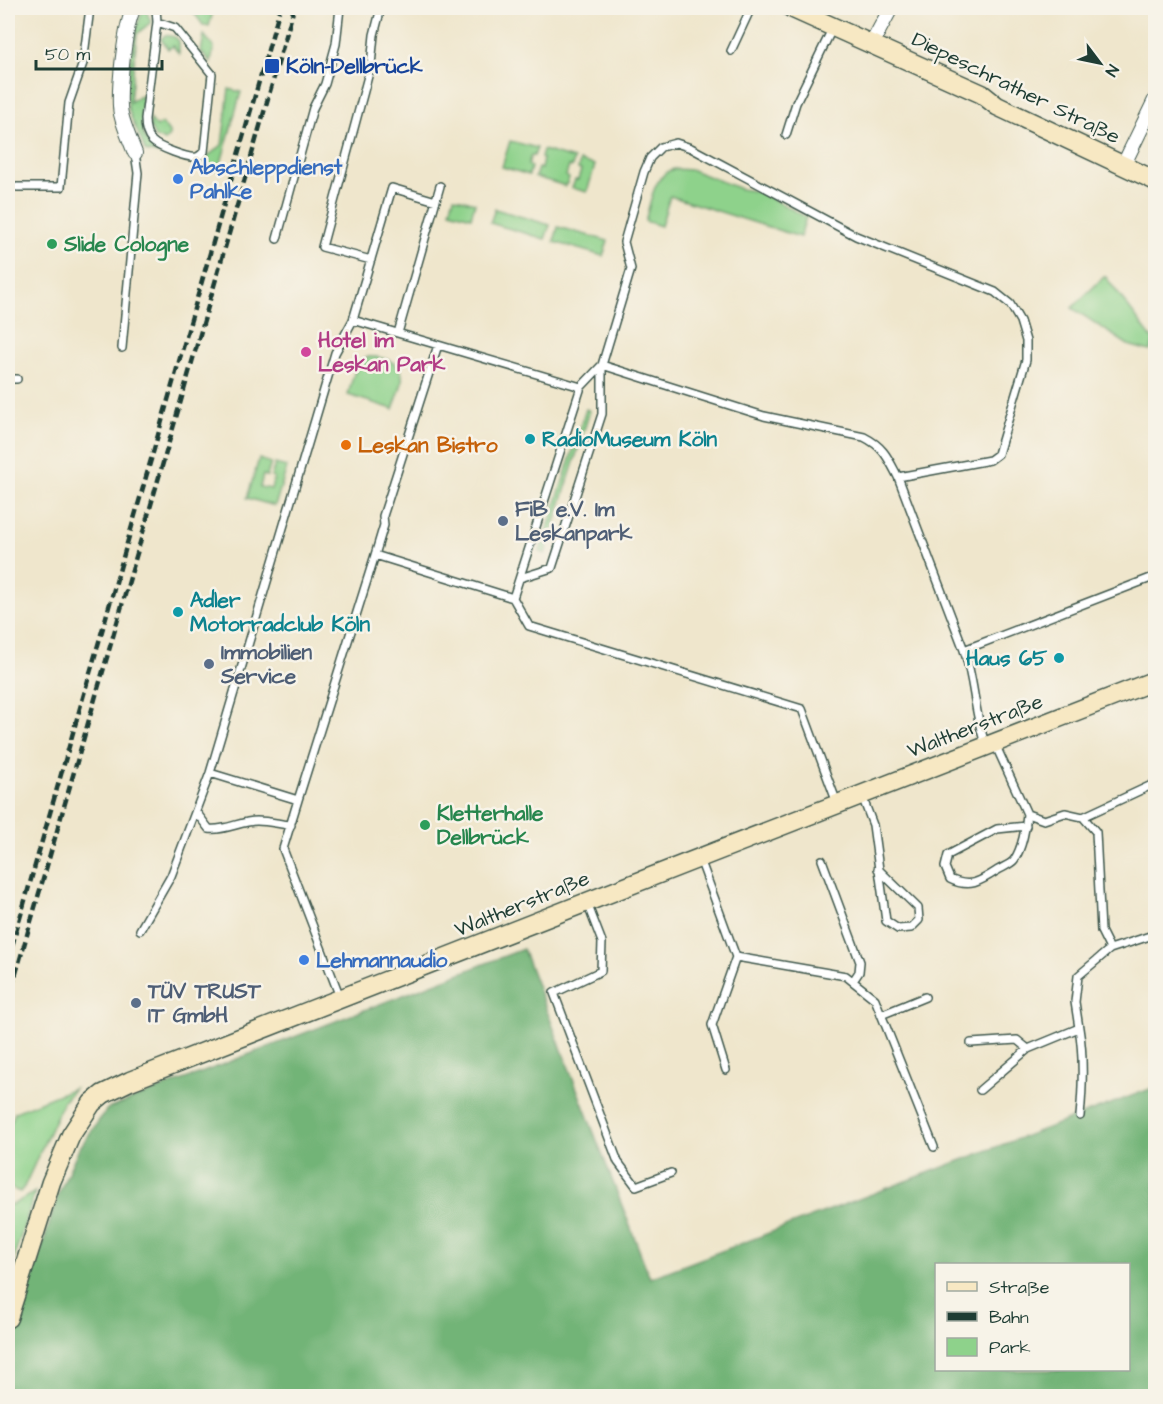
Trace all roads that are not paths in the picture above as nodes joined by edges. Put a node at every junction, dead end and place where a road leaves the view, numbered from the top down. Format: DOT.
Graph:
graph roads {
  1 [pos="90,8"];
  2 [pos="134,8"];
  3 [pos="156,8"];
  4 [pos="340,8"];
  5 [pos="381,8"];
  6 [pos="752,8"];
  7 [pos="791,8"];
  8 [pos="891,8"];
  9 [pos="157,21"];
  10 [pos="833,27"];
  11 [pos="871,45"];
  12 [pos="731,51"];
  13 [pos="1155,98"];
  14 [pos="786,135"];
  15 [pos="135,153"];
  16 [pos="1123,166"];
  17 [pos="1155,181"];
  18 [pos="440,186"];
  19 [pos="17,187"];
  20 [pos="436,201"];
  21 [pos="277,239"];
  22 [pos="371,260"];
  23 [pos="353,320"];
  24 [pos="398,333"];
  25 [pos="438,345"];
  26 [pos="122,348"];
  27 [pos="602,365"];
  28 [pos="8,379"];
  29 [pos="18,379"];
  30 [pos="581,387"];
  31 [pos="898,477"];
  32 [pos="375,555"];
  33 [pos="1155,576"];
  34 [pos="519,578"];
  35 [pos="513,598"];
  36 [pos="964,650"];
  37 [pos="1155,680"];
  38 [pos="990,744"];
  39 [pos="210,773"];
  40 [pos="1155,783"];
  41 [pos="861,794"];
  42 [pos="298,800"];
  43 [pos="837,803"];
  44 [pos="196,812"];
  45 [pos="1027,814"];
  46 [pos="1083,817"];
  47 [pos="291,825"];
  48 [pos="1026,826"];
  49 [pos="699,857"];
  50 [pos="822,860"];
  51 [pos="878,869"];
  52 [pos="586,903"];
  53 [pos="140,930"];
  54 [pos="1155,934"];
  55 [pos="1110,949"];
  56 [pos="736,957"];
  57 [pos="853,981"];
  58 [pos="925,997"];
  59 [pos="340,999"];
  60 [pos="881,1015"];
  61 [pos="1079,1028"];
  62 [pos="970,1043"];
  63 [pos="1028,1049"];
  64 [pos="726,1070"];
  65 [pos="980,1090"];
  66 [pos="1080,1116"];
  67 [pos="934,1147"];
  68 [pos="671,1173"];
  69 [pos="8,1318"];
  1 -- 19 [label="lane"];
  2 -- 15 [label="street"];
  3 -- 9 [label="lane"];
  4 -- 21 [label="lane"];
  5 -- 22 [label="lane"];
  6 -- 12 [label="lane"];
  7 -- 10 [label="street, Diepeschrather Straße"];
  8 -- 11 [label="street"];
  9 -- 9 [label="lane"];
  10 -- 11 [label="street, Diepeschrather Straße"];
  10 -- 14 [label="lane"];
  11 -- 16 [label="street, Diepeschrather Straße"];
  13 -- 16 [label="street"];
  15 -- 26 [label="lane"];
  16 -- 17 [label="street, Diepeschrather Straße"];
  18 -- 20 [label="lane"];
  20 -- 22 [label="lane"];
  20 -- 24 [label="lane"];
  22 -- 23 [label="lane"];
  23 -- 24 [label="lane"];
  23 -- 39 [label="lane"];
  24 -- 25 [label="lane"];
  25 -- 30 [label="lane"];
  25 -- 32 [label="lane"];
  27 -- 30 [label="lane"];
  27 -- 31 [label="lane"];
  27 -- 31 [label="lane"];
  27 -- 34 [label="lane"];
  28 -- 29 [label="lane"];
  30 -- 34 [label="lane"];
  31 -- 36 [label="lane"];
  32 -- 35 [label="lane"];
  32 -- 42 [label="lane"];
  33 -- 36 [label="lane"];
  34 -- 35 [label="lane"];
  35 -- 43 [label="lane"];
  36 -- 38 [label="lane"];
  37 -- 38 [label="street, Waltherstraße"];
  38 -- 41 [label="street, Waltherstraße"];
  38 -- 45 [label="lane"];
  39 -- 42 [label="lane"];
  39 -- 44 [label="lane"];
  40 -- 46 [label="lane"];
  41 -- 43 [label="street, Waltherstraße"];
  41 -- 51 [label="lane"];
  42 -- 47 [label="lane"];
  43 -- 49 [label="street, Waltherstraße"];
  44 -- 47 [label="lane"];
  44 -- 53 [label="lane"];
  45 -- 46 [label="lane"];
  45 -- 48 [label="lane"];
  46 -- 55 [label="lane"];
  47 -- 59 [label="lane"];
  48 -- 48 [label="lane"];
  49 -- 52 [label="street, Waltherstraße"];
  49 -- 56 [label="lane"];
  50 -- 57 [label="lane"];
  51 -- 51 [label="lane"];
  52 -- 59 [label="street, Waltherstraße"];
  52 -- 68 [label="lane"];
  54 -- 55 [label="lane"];
  55 -- 61 [label="lane"];
  56 -- 57 [label="lane"];
  56 -- 64 [label="lane"];
  57 -- 60 [label="lane"];
  58 -- 60 [label="lane"];
  59 -- 69 [label="street, Waltherstraße"];
  60 -- 67 [label="lane"];
  61 -- 63 [label="lane"];
  61 -- 66 [label="lane"];
  62 -- 63 [label="lane"];
  63 -- 65 [label="lane"];
}
